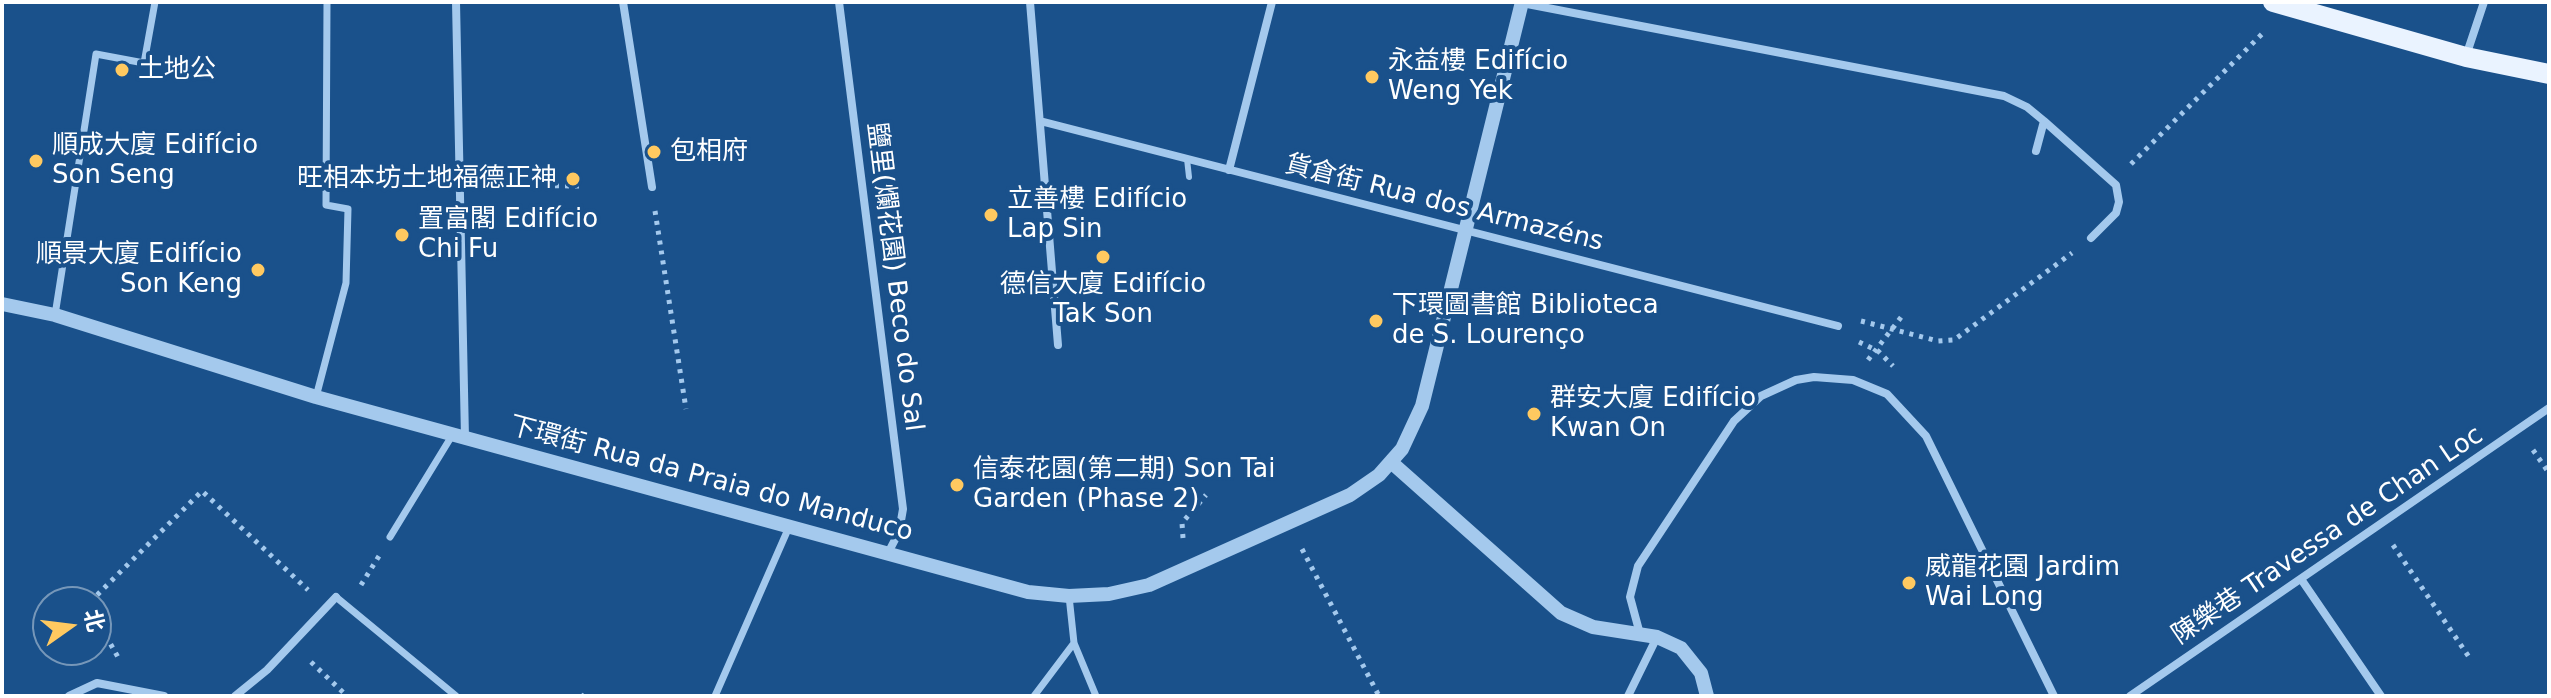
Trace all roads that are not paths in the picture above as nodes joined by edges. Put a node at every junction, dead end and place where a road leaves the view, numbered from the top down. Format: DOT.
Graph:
graph roads {
  1 [pos="155,2"];
  2 [pos="327,2"];
  3 [pos="456,2"];
  4 [pos="623,2"];
  5 [pos="839,2"];
  6 [pos="1030,2"];
  7 [pos="1272,2"];
  8 [pos="1522,2"];
  9 [pos="2484,2"];
  10 [pos="2281,4"];
  11 [pos="2466,57"];
  12 [pos="2549,74"];
  13 [pos="1040,121"];
  14 [pos="2044,121"];
  15 [pos="2036,151"];
  16 [pos="1187,159"];
  17 [pos="1229,170"];
  18 [pos="1189,177"];
  19 [pos="652,187"];
  20 [pos="1465,231"];
  21 [pos="2091,238"];
  22 [pos="2,304"];
  23 [pos="55,315"];
  24 [pos="1838,326"];
  25 [pos="1058,345"];
  26 [pos="316,397"];
  27 [pos="2549,408"];
  28 [pos="459,436"];
  29 [pos="1391,462"];
  30 [pos="789,527"];
  31 [pos="390,537"];
  32 [pos="888,553"];
  33 [pos="2301,579"];
  34 [pos="1069,596"];
  35 [pos="336,597"];
  36 [pos="1640,634"];
  37 [pos="1657,637"];
  38 [pos="1074,643"];
  39 [pos="69,696"];
  40 [pos="164,696"];
  41 [pos="235,696"];
  42 [pos="456,696"];
  43 [pos="715,696"];
  44 [pos="1034,696"];
  45 [pos="1096,696"];
  46 [pos="1628,696"];
  47 [pos="1707,696"];
  48 [pos="2054,696"];
  49 [pos="2130,696"];
  50 [pos="2381,696"];
  1 -- 23 [label="street"];
  2 -- 26 [label="street"];
  3 -- 28 [label="street"];
  4 -- 19 [label="street"];
  5 -- 32 [label="street, 鹽里(爛花園) Beco do Sal"];
  6 -- 13 [label="street"];
  7 -- 17 [label="street"];
  8 -- 14 [label="street"];
  8 -- 20 [label="street, 下環街 Rua da Praia do Manduco"];
  9 -- 11 [label="street"];
  10 -- 11 [label="main road"];
  11 -- 12 [label="main road"];
  13 -- 16 [label="street, 貨倉街 Rua dos Armazéns"];
  13 -- 25 [label="street"];
  14 -- 15 [label="street"];
  14 -- 21 [label="street"];
  16 -- 17 [label="street, 貨倉街 Rua dos Armazéns"];
  16 -- 18 [label="lane"];
  17 -- 20 [label="street, 貨倉街 Rua dos Armazéns"];
  20 -- 24 [label="street, 貨倉街 Rua dos Armazéns"];
  20 -- 29 [label="street, 下環街 Rua da Praia do Manduco"];
  22 -- 23 [label="street, 下環街 Rua da Praia do Manduco"];
  23 -- 26 [label="street, 下環街 Rua da Praia do Manduco"];
  26 -- 28 [label="street, 下環街 Rua da Praia do Manduco"];
  27 -- 33 [label="street, 陳樂巷 Travessa de Chan Loc"];
  28 -- 30 [label="street, 下環街 Rua da Praia do Manduco"];
  28 -- 31 [label="street"];
  29 -- 34 [label="street, 下環街 Rua da Praia do Manduco"];
  29 -- 36 [label="street"];
  30 -- 32 [label="street, 下環街 Rua da Praia do Manduco"];
  30 -- 43 [label="street"];
  32 -- 34 [label="street, 下環街 Rua da Praia do Manduco"];
  33 -- 49 [label="street, 陳樂巷 Travessa de Chan Loc"];
  33 -- 50 [label="street"];
  34 -- 38 [label="street"];
  35 -- 41 [label="street"];
  35 -- 42 [label="street"];
  36 -- 37 [label="street"];
  36 -- 48 [label="street"];
  37 -- 46 [label="street"];
  37 -- 47 [label="street"];
  38 -- 44 [label="street"];
  38 -- 45 [label="street"];
  39 -- 40 [label="street"];
}
